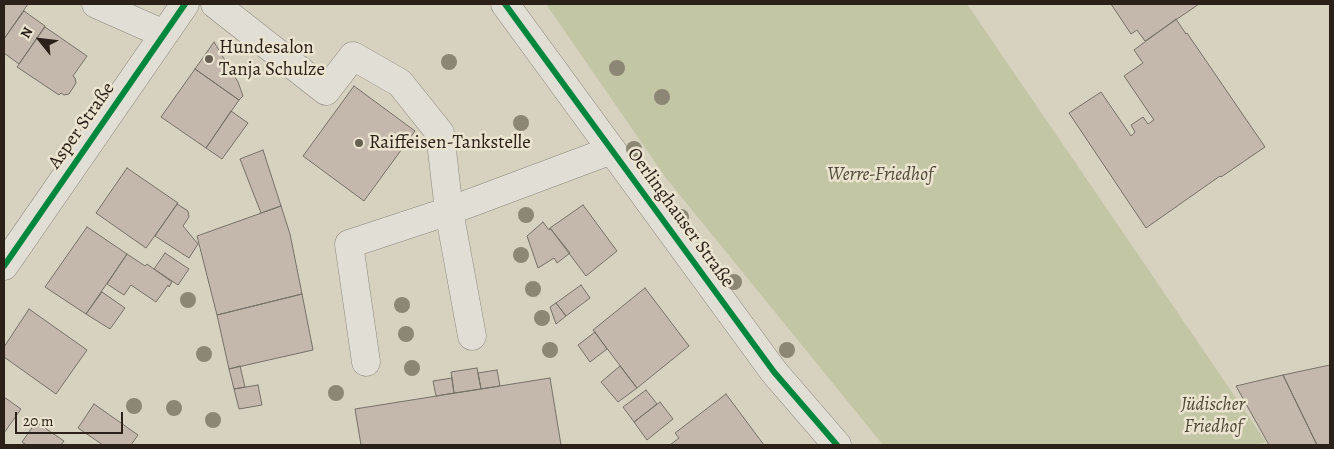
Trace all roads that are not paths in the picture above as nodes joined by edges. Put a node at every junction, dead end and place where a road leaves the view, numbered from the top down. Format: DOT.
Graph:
graph roads {
  1 [pos="96,4"];
  2 [pos="185,4"];
  3 [pos="215,4"];
  4 [pos="505,4"];
  5 [pos="164,34"];
  6 [pos="612,150"];
  7 [pos="449,211"];
  8 [pos="4,266"];
  9 [pos="472,336"];
  10 [pos="366,362"];
  11 [pos="837,445"];
  1 -- 5 [label="street"];
  2 -- 5 [label="street, Asper Straße"];
  3 -- 7 [label="street"];
  4 -- 6 [label="street, Oerlinghauser Straße"];
  5 -- 8 [label="street, Asper Straße"];
  6 -- 7 [label="street"];
  6 -- 11 [label="street, Oerlinghauser Straße"];
  7 -- 9 [label="street"];
  7 -- 10 [label="street"];
}
